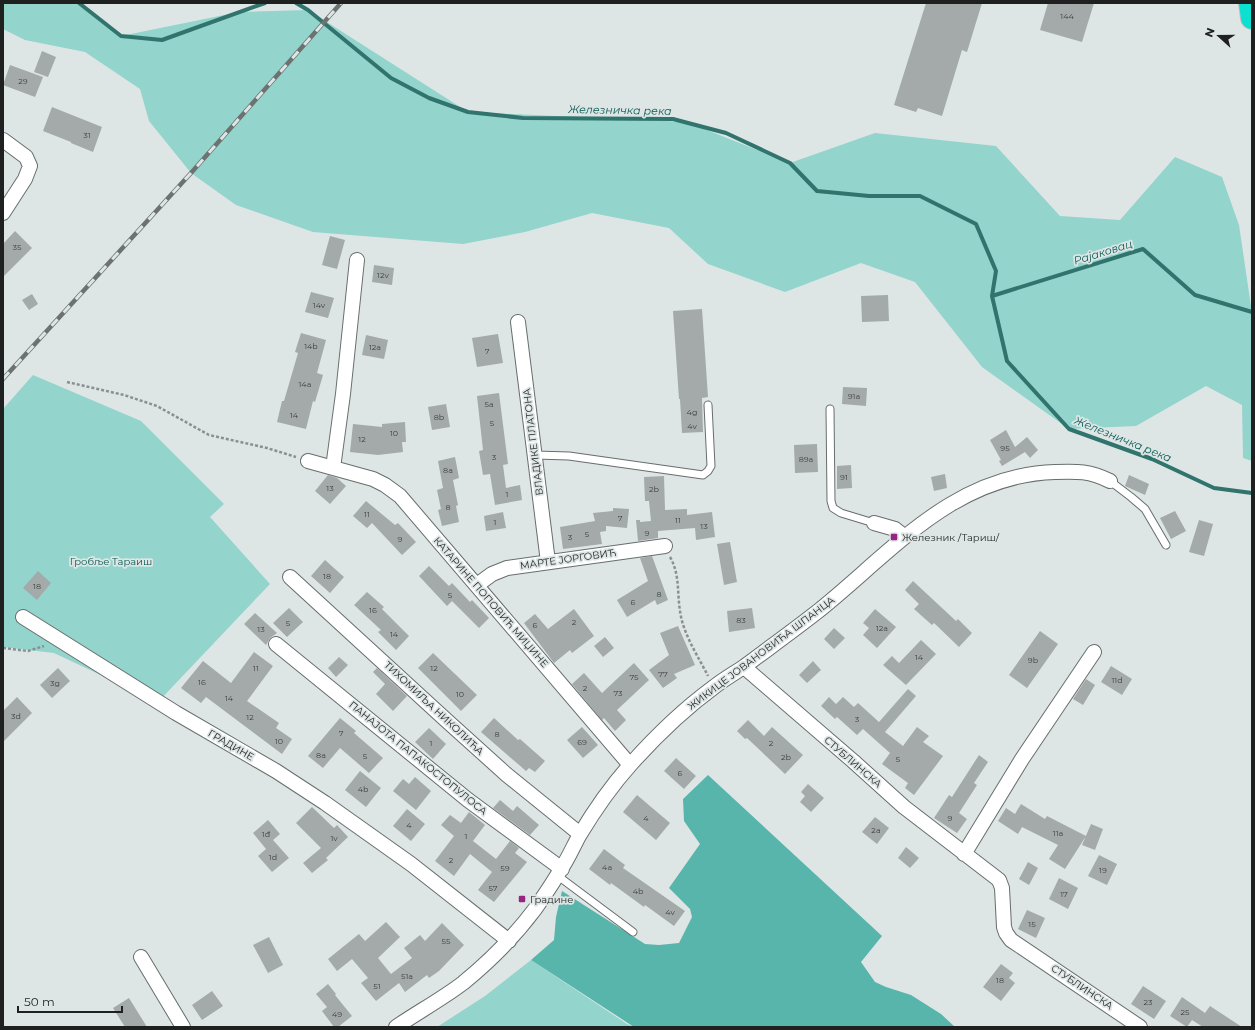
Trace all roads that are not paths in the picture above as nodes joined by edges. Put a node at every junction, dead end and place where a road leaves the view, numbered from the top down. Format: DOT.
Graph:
graph roads {
  1 [pos="1250,3"];
  2 [pos="1252,18"];
  3 [pos="3,140"];
  4 [pos="3,213"];
  5 [pos="356,260"];
  6 [pos="518,322"];
  7 [pos="708,405"];
  8 [pos="830,409"];
  9 [pos="535,455"];
  10 [pos="308,461"];
  11 [pos="333,468"];
  12 [pos="1110,481"];
  13 [pos="874,523"];
  14 [pos="905,537"];
  15 [pos="1166,545"];
  16 [pos="664,546"];
  17 [pos="548,562"];
  18 [pos="290,577"];
  19 [pos="477,585"];
  20 [pos="23,617"];
  21 [pos="276,644"];
  22 [pos="1094,652"];
  23 [pos="744,667"];
  24 [pos="630,764"];
  25 [pos="580,834"];
  26 [pos="964,854"];
  27 [pos="560,872"];
  28 [pos="633,932"];
  29 [pos="509,941"];
  30 [pos="141,957"];
  31 [pos="183,1027"];
  32 [pos="396,1027"];
  33 [pos="1140,1027"];
  1 -- 2 [label="highway"];
  3 -- 4 [label="street"];
  5 -- 11 [label="street"];
  6 -- 9 [label="street, ВЛАДИКЕ ПЛАТОНА"];
  7 -- 9 [label="lane"];
  8 -- 13 [label="lane"];
  9 -- 17 [label="street, ВЛАДИКЕ ПЛАТОНА"];
  10 -- 11 [label="street, КАТАРИНЕ ПОПОВИЋ МИЏИНЕ"];
  11 -- 19 [label="street, КАТАРИНЕ ПОПОВИЋ МИЏИНЕ"];
  12 -- 14 [label="street, ЖИКИЦЕ ЈОВАНОВИЋА ШПАНЦА"];
  12 -- 15 [label="lane"];
  13 -- 14 [label="street"];
  14 -- 23 [label="street, ЖИКИЦЕ ЈОВАНОВИЋА ШПАНЦА"];
  16 -- 17 [label="street, МАРТЕ ЈОРГОВИЋ"];
  17 -- 19 [label="street, МАРТЕ ЈОРГОВИЋ"];
  18 -- 25 [label="street, ТИХОМИЉА НИКОЛИЋА"];
  19 -- 24 [label="street, КАТАРИНЕ ПОПОВИЋ МИЏИНЕ"];
  20 -- 29 [label="street, ГРАДИНЕ"];
  21 -- 27 [label="street, ПАНАЈОТА ПАПАКОСТОПУЛОСА"];
  22 -- 26 [label="street"];
  23 -- 24 [label="street, ЖИКИЦЕ ЈОВАНОВИЋА ШПАНЦА"];
  23 -- 26 [label="street, СТУБЛИНСКА"];
  24 -- 25 [label="street, ЖИКИЦЕ ЈОВАНОВИЋА ШПАНЦА"];
  25 -- 27 [label="street, ЖИКИЦЕ ЈОВАНОВИЋА ШПАНЦА"];
  26 -- 33 [label="street, СТУБЛИНСКА"];
  27 -- 28 [label="lane"];
  27 -- 29 [label="street, ЖИКИЦЕ ЈОВАНОВИЋА ШПАНЦА"];
  29 -- 32 [label="street, ЖИКИЦЕ ЈОВАНОВИЋА ШПАНЦА"];
  30 -- 31 [label="street"];
}
